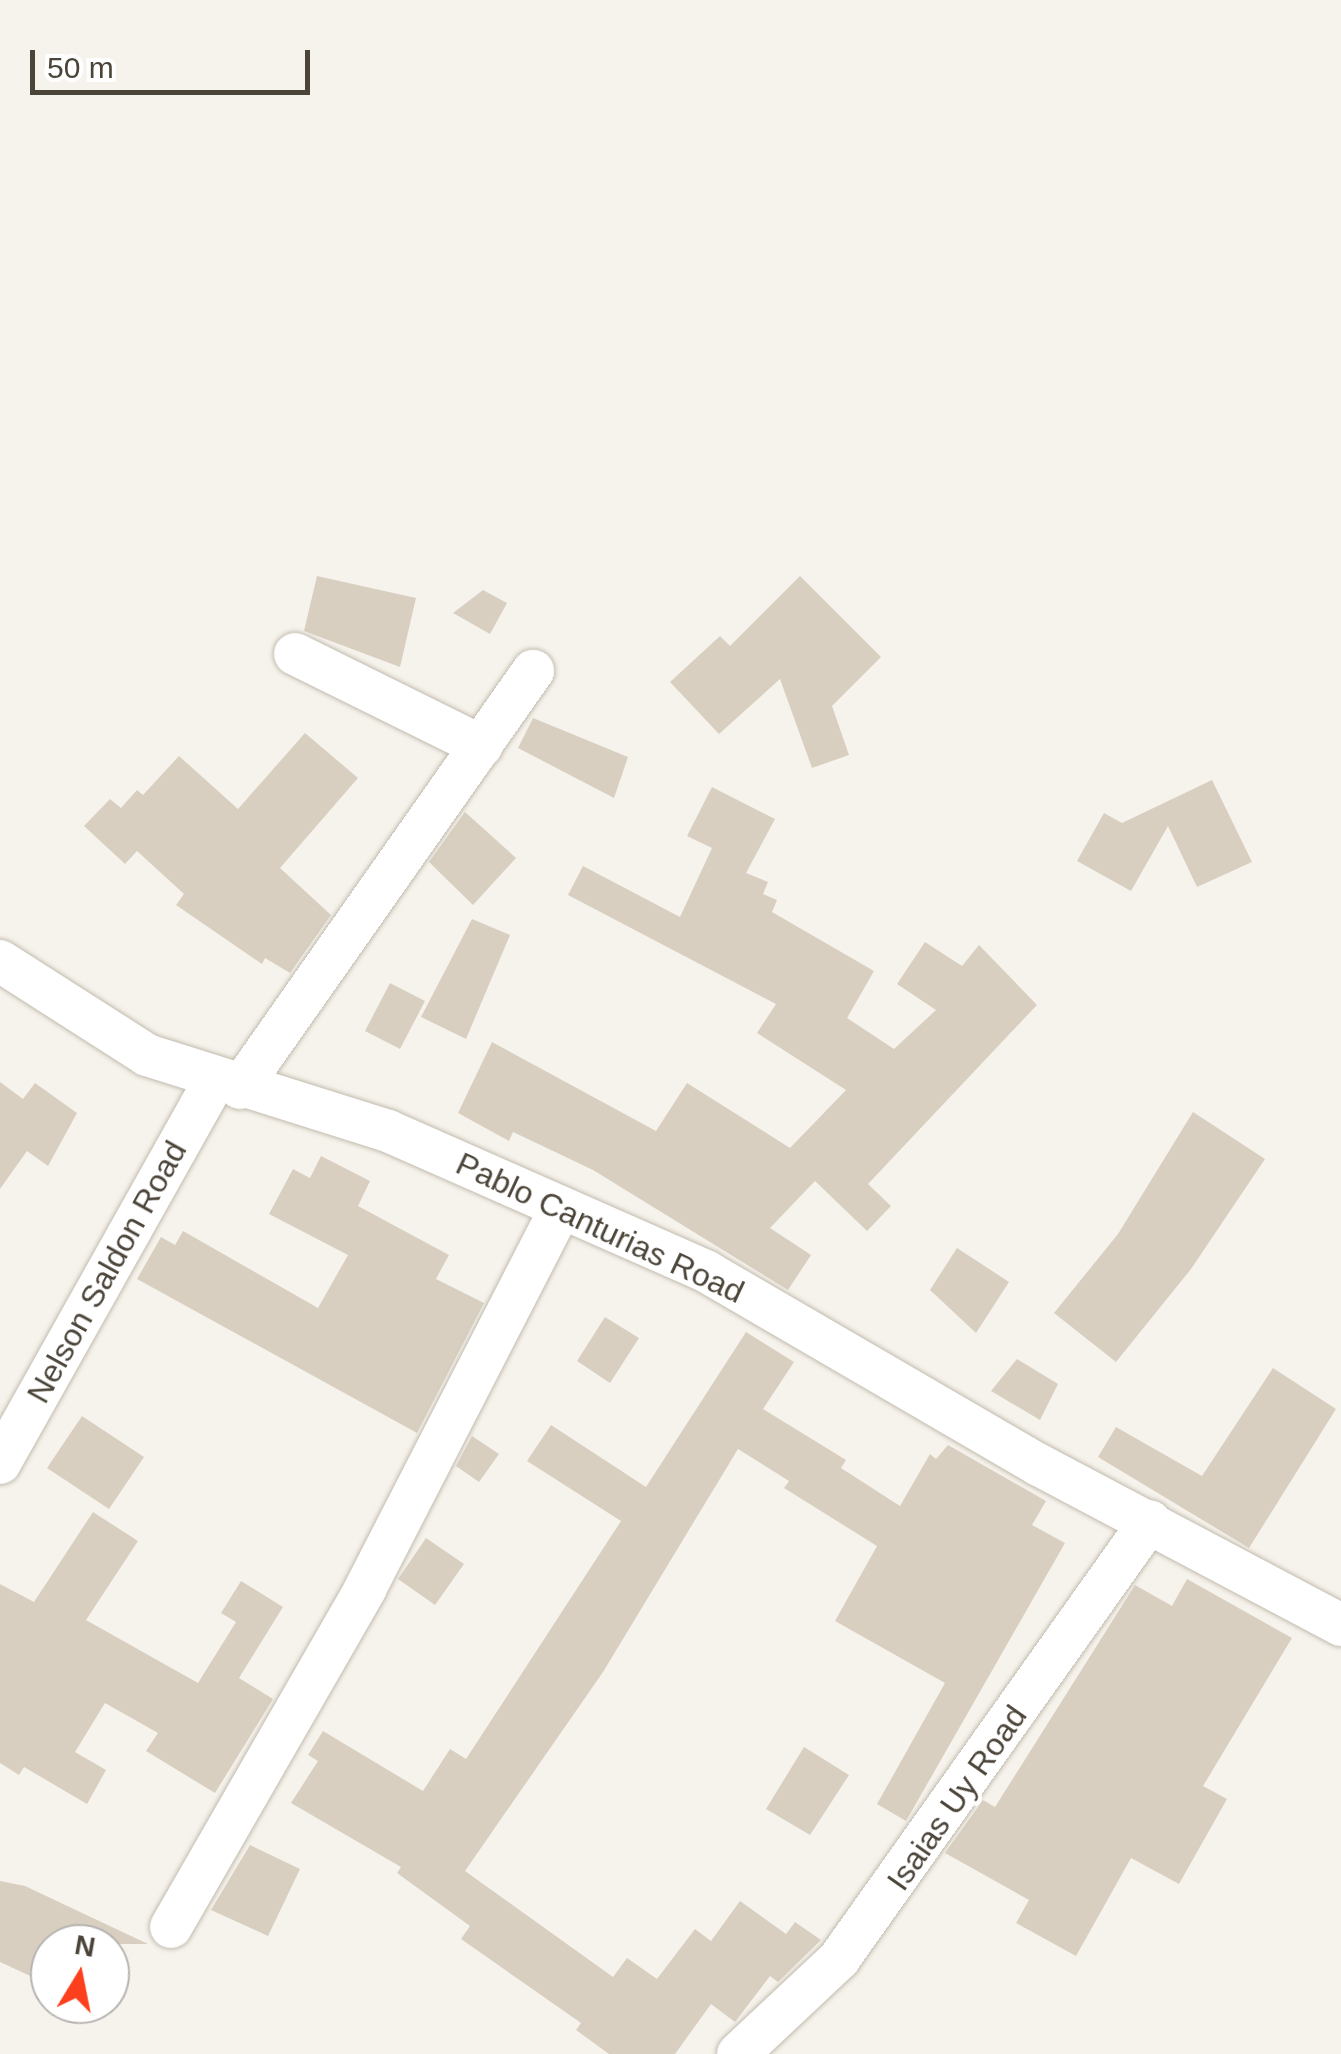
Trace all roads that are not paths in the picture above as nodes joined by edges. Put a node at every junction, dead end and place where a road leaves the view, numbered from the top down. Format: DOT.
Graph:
graph roads {
  1 [pos="295,654"];
  2 [pos="533,670"];
  3 [pos="481,746"];
  4 [pos="0,961"];
  5 [pos="227,1085"];
  6 [pos="561,1207"];
  7 [pos="0,1463"];
  8 [pos="1150,1521"];
  9 [pos="1341,1625"];
  10 [pos="172,1927"];
  11 [pos="738,2054"];
  1 -- 3 [label="street"];
  2 -- 3 [label="street, Nelson Saldon Road"];
  3 -- 5 [label="street, Nelson Saldon Road"];
  4 -- 5 [label="street, Pablo Canturias Road"];
  5 -- 6 [label="street, Pablo Canturias Road"];
  5 -- 7 [label="street, Nelson Saldon Road"];
  6 -- 8 [label="street, Pablo Canturias Road"];
  6 -- 10 [label="street"];
  8 -- 9 [label="street, Pablo Canturias Road"];
  8 -- 11 [label="street, Isaias Uy Road"];
}
